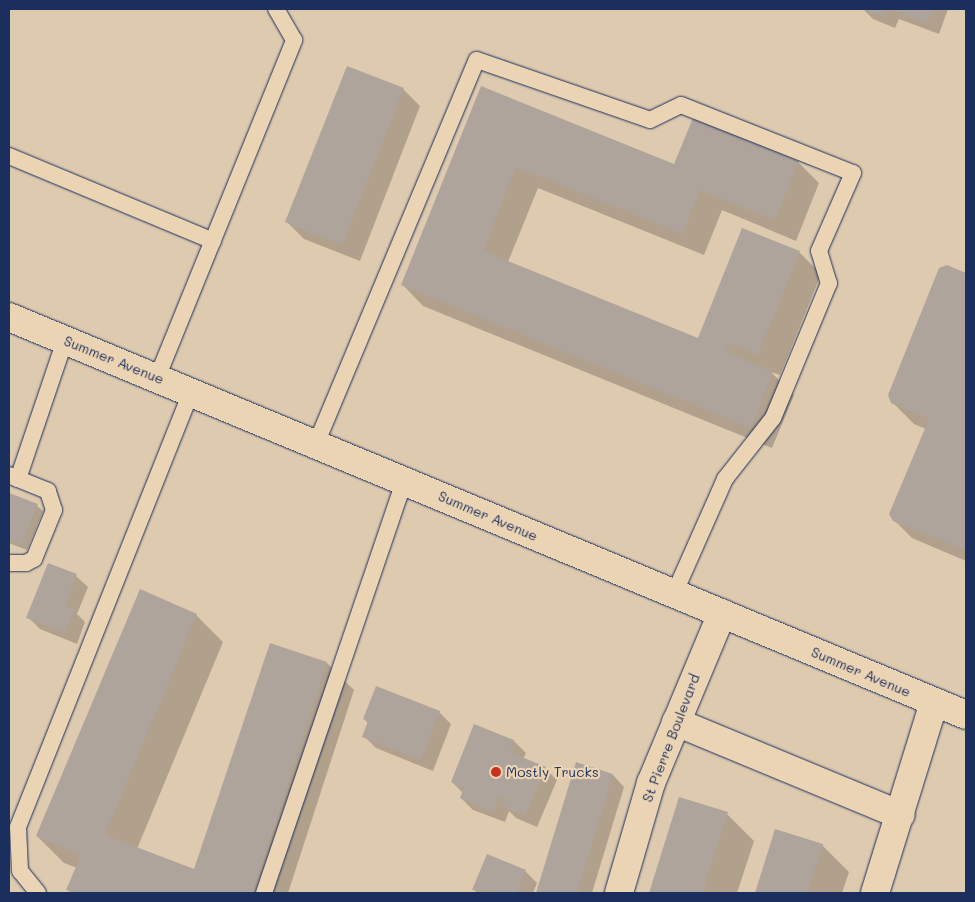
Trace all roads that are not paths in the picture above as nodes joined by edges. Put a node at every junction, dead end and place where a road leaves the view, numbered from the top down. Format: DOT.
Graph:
graph roads {
  1 [pos="276,9"];
  2 [pos="9,156"];
  3 [pos="213,240"];
  4 [pos="9,316"];
  5 [pos="65,340"];
  6 [pos="157,378"];
  7 [pos="191,392"];
  8 [pos="316,444"];
  9 [pos="13,477"];
  10 [pos="404,481"];
  11 [pos="9,563"];
  12 [pos="674,594"];
  13 [pos="722,613"];
  14 [pos="934,702"];
  15 [pos="966,716"];
  16 [pos="676,722"];
  17 [pos="900,815"];
  18 [pos="38,893"];
  19 [pos="264,893"];
  20 [pos="619,893"];
  21 [pos="875,893"];
  1 -- 3 [label="lane"];
  2 -- 3 [label="lane"];
  3 -- 6 [label="lane"];
  4 -- 5 [label="main road, Summer Avenue"];
  5 -- 6 [label="main road, Summer Avenue"];
  5 -- 9 [label="lane"];
  6 -- 7 [label="main road, Summer Avenue"];
  7 -- 8 [label="main road, Summer Avenue"];
  7 -- 18 [label="lane"];
  8 -- 10 [label="main road, Summer Avenue"];
  8 -- 12 [label="lane"];
  9 -- 11 [label="lane"];
  10 -- 12 [label="main road, Summer Avenue"];
  10 -- 19 [label="lane"];
  12 -- 13 [label="main road, Summer Avenue"];
  13 -- 14 [label="main road, Summer Avenue"];
  13 -- 16 [label="main road, St Pierre Boulevard"];
  14 -- 15 [label="main road, Summer Avenue"];
  14 -- 17 [label="main road"];
  16 -- 17 [label="main road"];
  16 -- 20 [label="main road, St Pierre Boulevard"];
  17 -- 21 [label="main road"];
}
